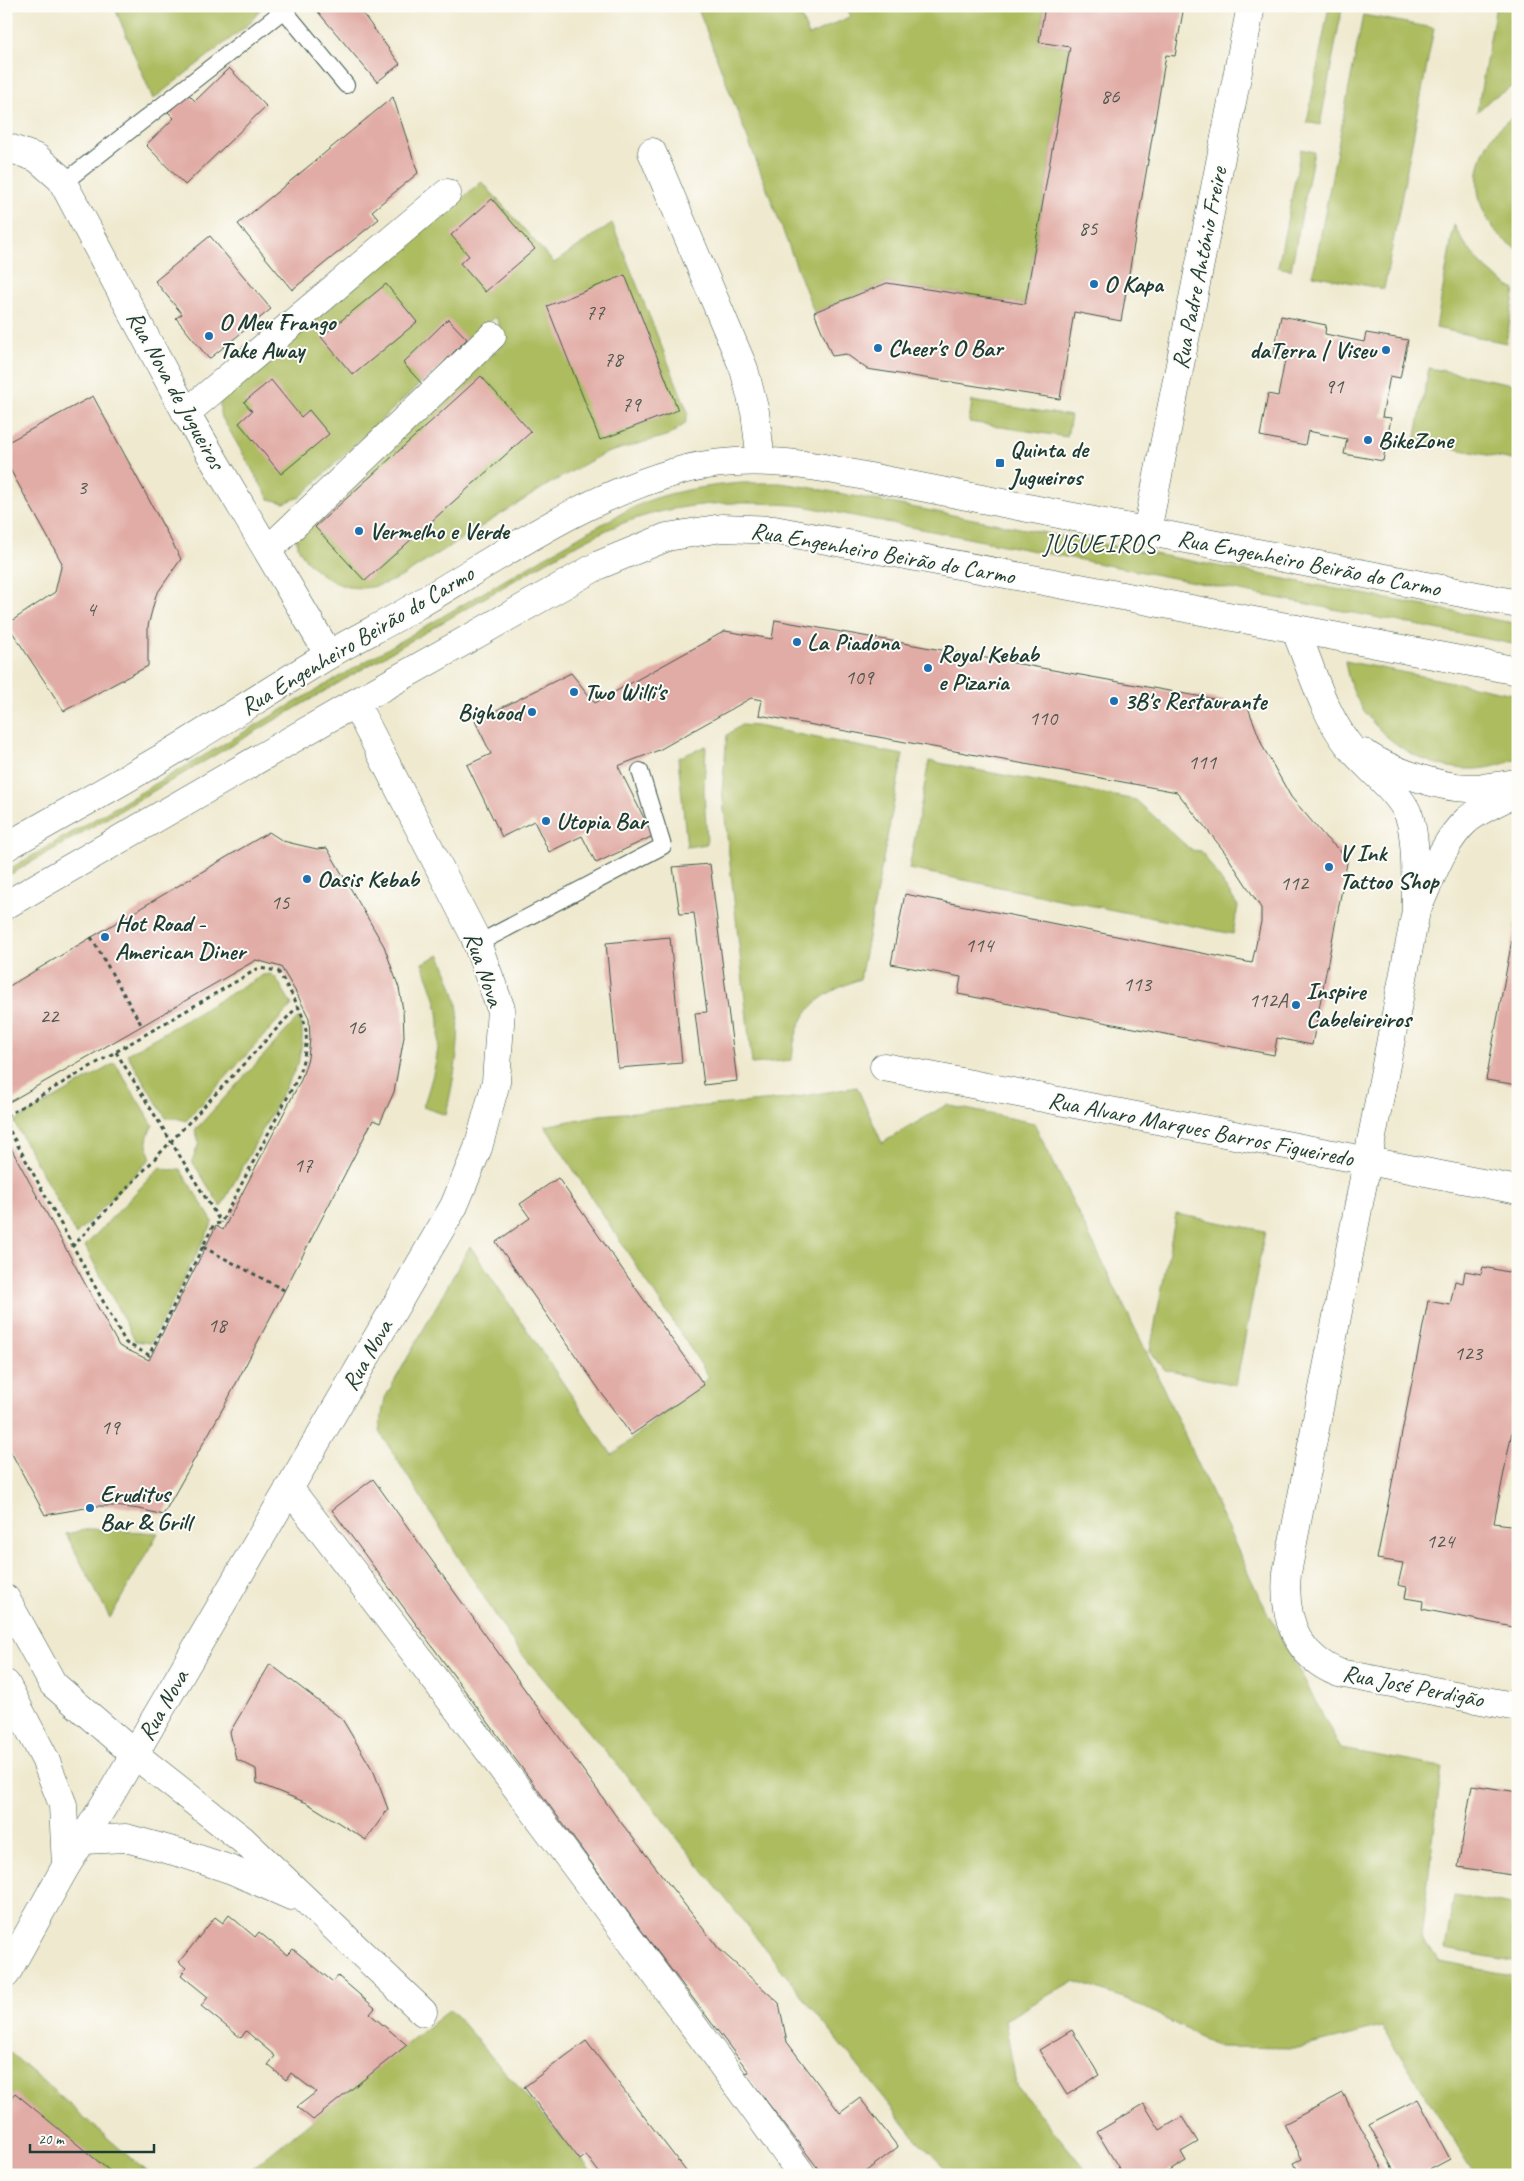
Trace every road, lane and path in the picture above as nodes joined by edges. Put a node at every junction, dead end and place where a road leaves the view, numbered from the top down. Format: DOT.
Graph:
graph roads {
  1 [pos="1251,6"];
  2 [pos="346,85"];
  3 [pos="6,147"];
  4 [pos="652,152"];
  5 [pos="63,183"];
  6 [pos="447,193"];
  7 [pos="492,336"];
  8 [pos="186,413"];
  9 [pos="761,461"];
  10 [pos="1147,531"];
  11 [pos="268,550"];
  12 [pos="1518,604"];
  13 [pos="1295,629"];
  14 [pos="329,655"];
  15 [pos="1518,671"];
  16 [pos="355,703"];
  17 [pos="1330,715"];
  18 [pos="640,771"];
  19 [pos="1518,783"];
  20 [pos="1518,792"];
  21 [pos="6,847"];
  22 [pos="6,905"];
  23 [pos="1416,911"];
  24 [pos="91,937"];
  25 [pos="477,944"];
  26 [pos="298,1006"];
  27 [pos="142,1026"];
  28 [pos="116,1052"];
  29 [pos="884,1067"];
  30 [pos="6,1116"];
  31 [pos="6,1124"];
  32 [pos="171,1142"];
  33 [pos="1368,1161"];
  34 [pos="1518,1190"];
  35 [pos="221,1223"];
  36 [pos="72,1247"];
  37 [pos="203,1247"];
  38 [pos="284,1290"];
  39 [pos="289,1488"];
  40 [pos="6,1599"];
  41 [pos="6,1684"];
  42 [pos="1518,1707"];
  43 [pos="134,1754"];
  44 [pos="83,1840"];
  45 [pos="66,1866"];
  46 [pos="310,1905"];
  47 [pos="6,1974"];
  48 [pos="423,2012"];
  49 [pos="802,2175"];
  1 -- 10 [label="street, Rua Padre António Freire"];
  2 -- 5 [label="lane"];
  3 -- 5 [label="street, Rua Nova de Jugueiros"];
  4 -- 9 [label="street"];
  5 -- 8 [label="street, Rua Nova de Jugueiros"];
  6 -- 8 [label="street"];
  7 -- 11 [label="street"];
  8 -- 11 [label="street, Rua Nova de Jugueiros"];
  9 -- 10 [label="street, Rua Engenheiro Beirão do Carmo"];
  9 -- 14 [label="street, Rua Engenheiro Beirão do Carmo"];
  10 -- 12 [label="street, Rua Engenheiro Beirão do Carmo"];
  11 -- 14 [label="street, Rua Nova de Jugueiros"];
  13 -- 15 [label="street, Rua Engenheiro Beirão do Carmo"];
  13 -- 16 [label="street, Rua Engenheiro Beirão do Carmo"];
  13 -- 17 [label="street"];
  14 -- 21 [label="street, Rua Engenheiro Beirão do Carmo"];
  16 -- 22 [label="street, Rua Engenheiro Beirão do Carmo"];
  16 -- 25 [label="street, Rua Nova"];
  17 -- 19 [label="street"];
  17 -- 23 [label="street"];
  18 -- 25 [label="lane"];
  20 -- 23 [label="street"];
  23 -- 33 [label="street, Rua José Perdigão"];
  24 -- 27 [label="path"];
  25 -- 39 [label="street, Rua Nova"];
  26 -- 28 [label="path"];
  26 -- 32 [label="path"];
  26 -- 35 [label="path"];
  28 -- 30 [label="path"];
  28 -- 32 [label="path"];
  29 -- 33 [label="street, Rua Alvaro Marques Barros Figueiredo"];
  31 -- 36 [label="path"];
  32 -- 35 [label="path"];
  32 -- 36 [label="path"];
  33 -- 34 [label="street, Rua Alvaro Marques Barros Figueiredo"];
  33 -- 42 [label="street, Rua José Perdigão"];
  35 -- 37 [label="path"];
  36 -- 37 [label="path"];
  37 -- 38 [label="path"];
  39 -- 43 [label="street, Rua Nova"];
  39 -- 49 [label="street"];
  40 -- 43 [label="street"];
  41 -- 45 [label="street"];
  43 -- 44 [label="street, Rua Nova"];
  43 -- 46 [label="street"];
  44 -- 45 [label="street, Rua Nova"];
  44 -- 46 [label="street"];
  45 -- 47 [label="street, Rua Nova"];
  46 -- 48 [label="street"];
}
